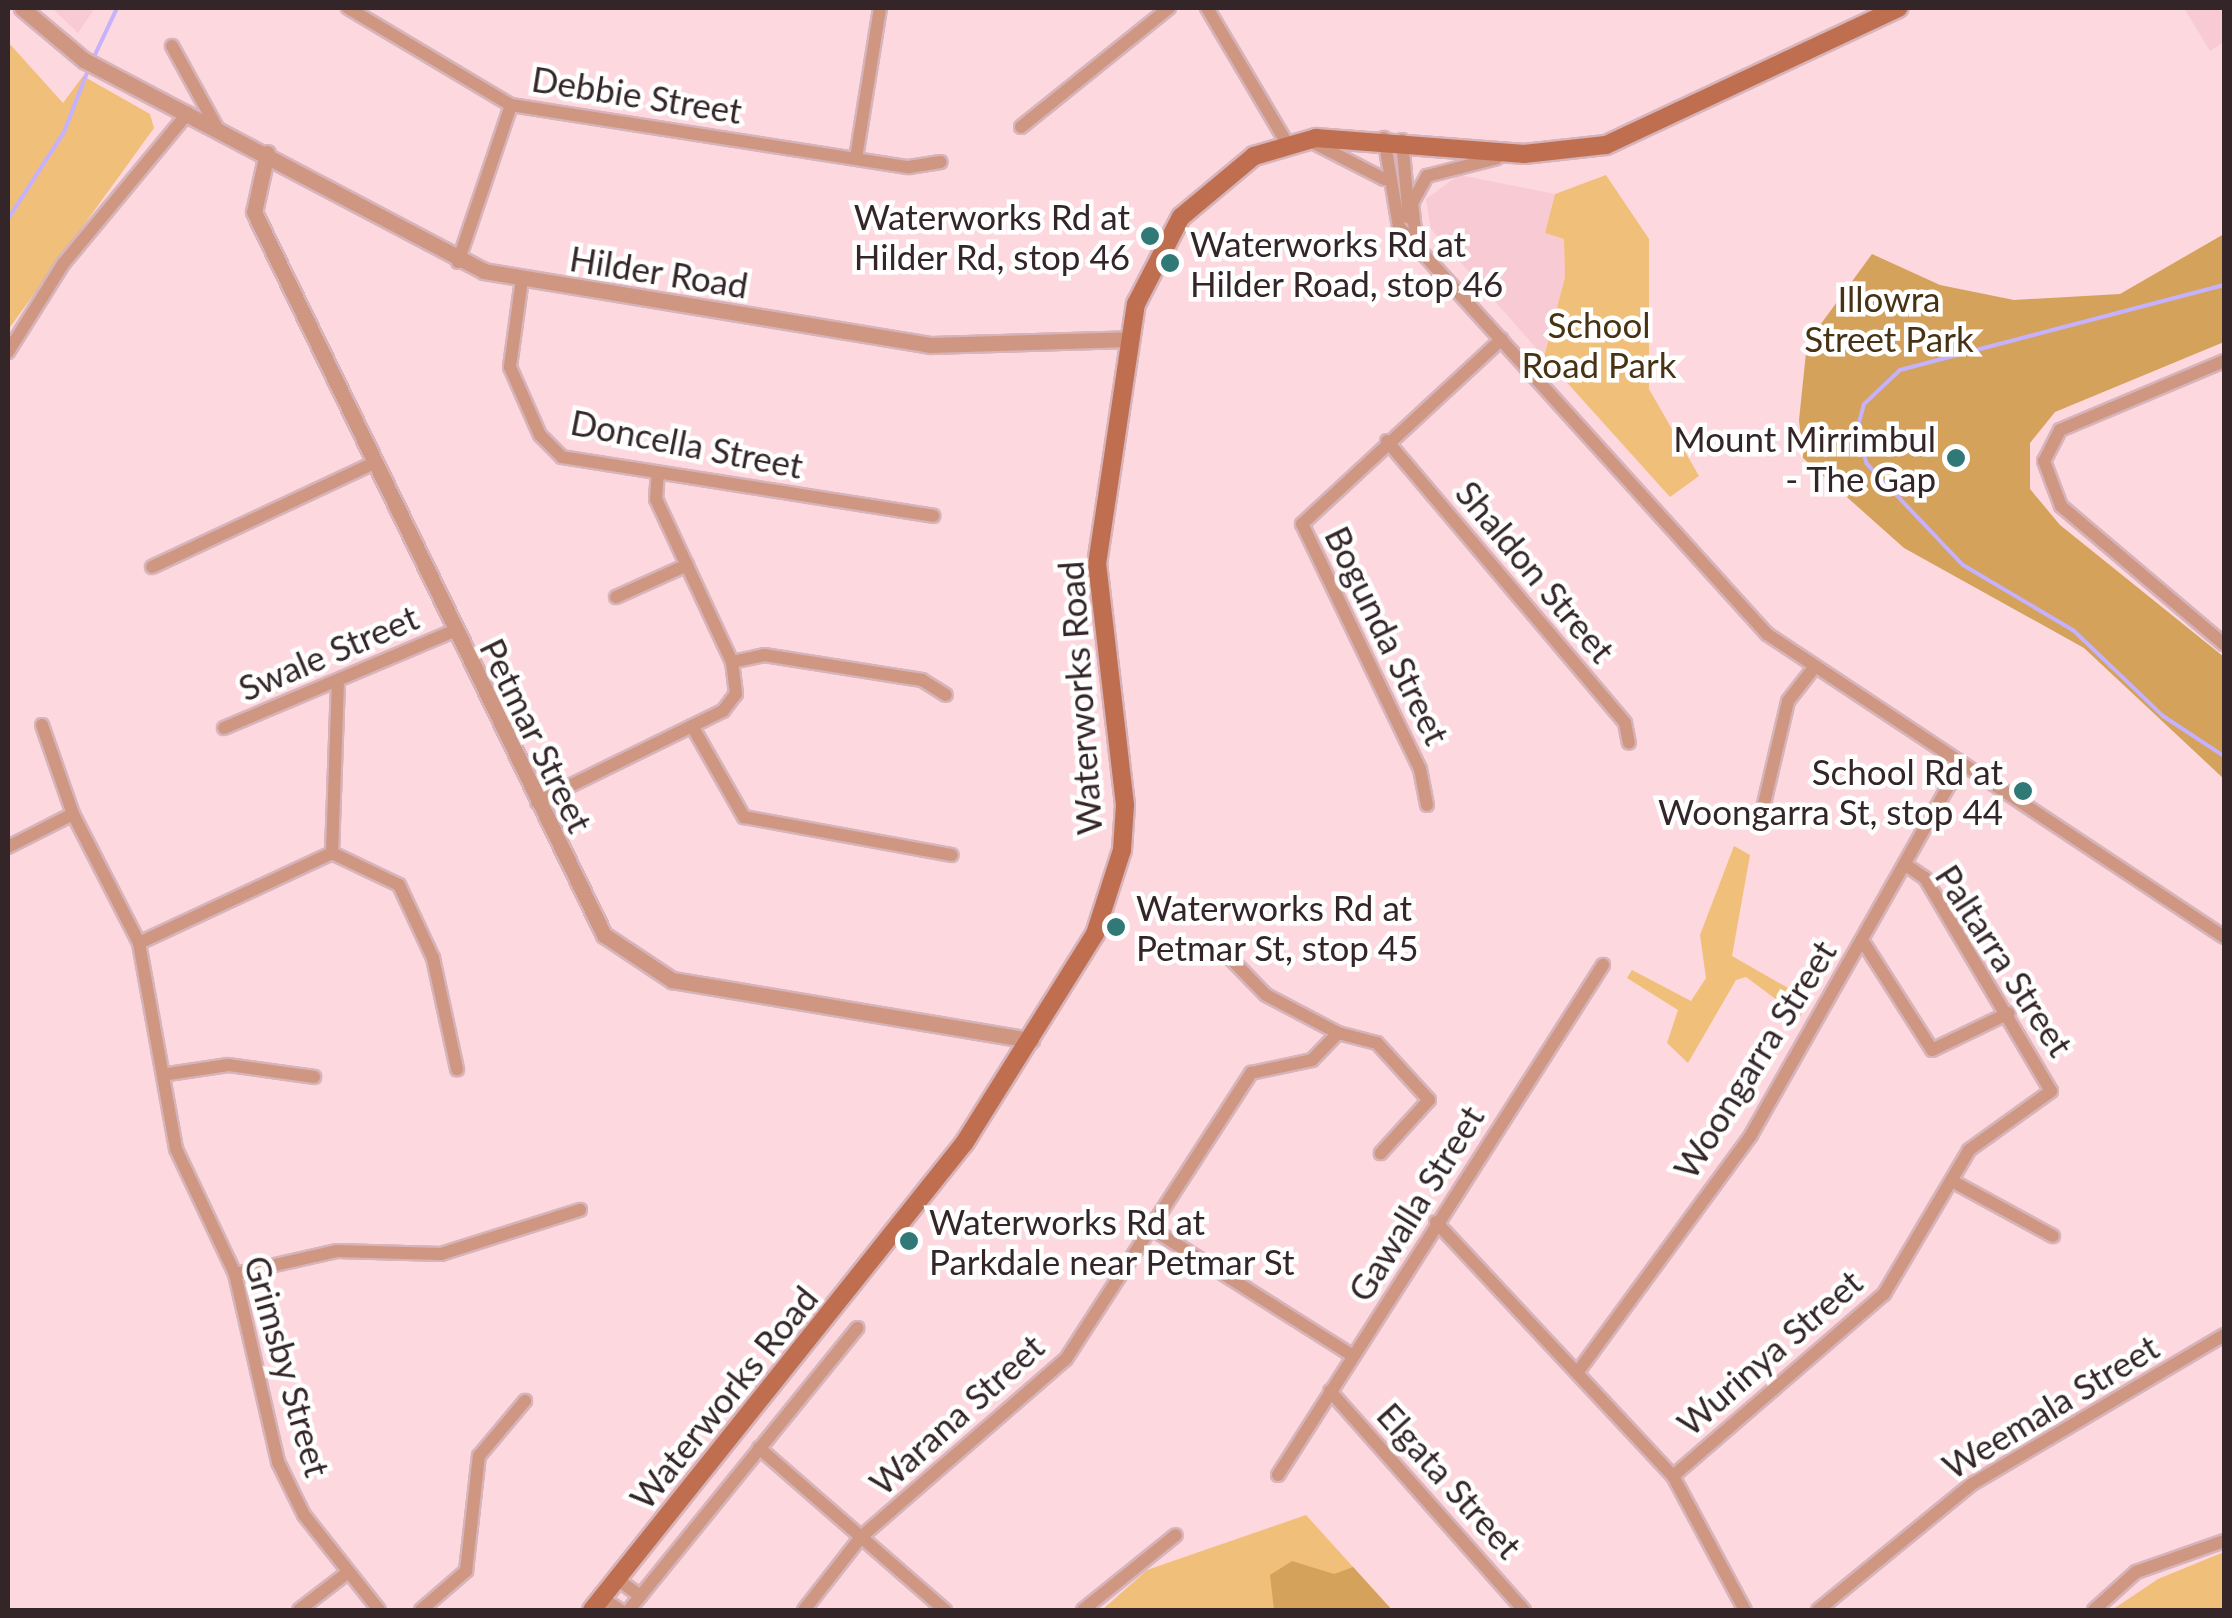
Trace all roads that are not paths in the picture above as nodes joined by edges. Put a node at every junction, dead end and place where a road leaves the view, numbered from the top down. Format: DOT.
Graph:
graph roads {
  1 [pos="22,8"];
  2 [pos="348,8"];
  3 [pos="880,8"];
  4 [pos="1169,8"];
  5 [pos="1207,8"];
  6 [pos="1898,8"];
  7 [pos="172,46"];
  8 [pos="511,105"];
  9 [pos="188,113"];
  10 [pos="216,126"];
  11 [pos="1021,127"];
  12 [pos="1393,139"];
  13 [pos="1297,143"];
  14 [pos="267,152"];
  15 [pos="1524,154"];
  16 [pos="856,158"];
  17 [pos="942,162"];
  18 [pos="1384,178"];
  19 [pos="1416,231"];
  20 [pos="1425,252"];
  21 [pos="458,262"];
  22 [pos="522,279"];
  23 [pos="1129,339"];
  24 [pos="1502,339"];
  25 [pos="8,352"];
  26 [pos="2224,362"];
  27 [pos="1387,441"];
  28 [pos="374,462"];
  29 [pos="658,473"];
  30 [pos="932,516"];
  31 [pos="686,565"];
  32 [pos="152,568"];
  33 [pos="616,596"];
  34 [pos="454,631"];
  35 [pos="2224,644"];
  36 [pos="732,662"];
  37 [pos="1812,670"];
  38 [pos="338,686"];
  39 [pos="946,695"];
  40 [pos="42,725"];
  41 [pos="692,726"];
  42 [pos="224,728"];
  43 [pos="1629,744"];
  44 [pos="1961,764"];
  45 [pos="537,802"];
  46 [pos="1427,805"];
  47 [pos="73,814"];
  48 [pos="1759,825"];
  49 [pos="8,847"];
  50 [pos="332,853"];
  51 [pos="952,855"];
  52 [pos="1904,864"];
  53 [pos="2224,936"];
  54 [pos="1862,940"];
  55 [pos="139,943"];
  56 [pos="1232,959"];
  57 [pos="1603,965"];
  58 [pos="2009,1014"];
  59 [pos="1338,1033"];
  60 [pos="1031,1040"];
  61 [pos="456,1069"];
  62 [pos="168,1074"];
  63 [pos="314,1077"];
  64 [pos="2051,1091"];
  65 [pos="1381,1153"];
  66 [pos="1952,1181"];
  67 [pos="580,1210"];
  68 [pos="1436,1222"];
  69 [pos="1149,1227"];
  70 [pos="2053,1236"];
  71 [pos="235,1274"];
  72 [pos="857,1328"];
  73 [pos="2224,1336"];
  74 [pos="1353,1356"];
  75 [pos="1577,1372"];
  76 [pos="1330,1391"];
  77 [pos="524,1400"];
  78 [pos="760,1448"];
  79 [pos="1278,1474"];
  80 [pos="1672,1476"];
  81 [pos="1176,1535"];
  82 [pos="861,1538"];
  83 [pos="2224,1540"];
  84 [pos="347,1573"];
  85 [pos="617,1579"];
  86 [pos="640,1596"];
  87 [pos="597,1604"];
  88 [pos="299,1610"];
  89 [pos="378,1610"];
  90 [pos="421,1610"];
  91 [pos="620,1610"];
  92 [pos="629,1610"];
  93 [pos="804,1610"];
  94 [pos="945,1610"];
  95 [pos="1083,1610"];
  96 [pos="1524,1610"];
  97 [pos="1746,1610"];
  98 [pos="1818,1610"];
  99 [pos="2094,1610"];
  1 -- 9 [label="street, Hilder Road"];
  2 -- 8 [label="street, Debbie Street"];
  3 -- 16 [label="street"];
  4 -- 11 [label="street"];
  5 -- 13 [label="street"];
  6 -- 15 [label="main road, Waterworks Road"];
  7 -- 10 [label="street"];
  8 -- 16 [label="street, Debbie Street"];
  8 -- 21 [label="street"];
  9 -- 10 [label="street, Hilder Road"];
  9 -- 25 [label="street"];
  10 -- 14 [label="street, Hilder Road"];
  12 -- 13 [label="main road, Waterworks Road"];
  12 -- 15 [label="main road, Waterworks Road"];
  12 -- 18 [label="street"];
  12 -- 19 [label="street"];
  13 -- 18 [label="street"];
  13 -- 23 [label="main road, Waterworks Road"];
  14 -- 21 [label="street, Hilder Road"];
  14 -- 28 [label="street, Petmar Street"];
  15 -- 19 [label="street"];
  16 -- 17 [label="street, Debbie Street"];
  18 -- 20 [label="street"];
  19 -- 20 [label="street"];
  20 -- 24 [label="street"];
  21 -- 22 [label="street, Hilder Road"];
  22 -- 23 [label="street, Hilder Road"];
  22 -- 29 [label="street, Doncella Street"];
  23 -- 60 [label="main road, Waterworks Road"];
  24 -- 27 [label="street, Bogunda Street"];
  24 -- 37 [label="street"];
  26 -- 35 [label="street"];
  27 -- 43 [label="street, Shaldon Street"];
  27 -- 46 [label="street, Bogunda Street"];
  28 -- 32 [label="street"];
  28 -- 34 [label="street, Petmar Street"];
  29 -- 30 [label="street, Doncella Street"];
  29 -- 31 [label="street"];
  31 -- 33 [label="street"];
  31 -- 36 [label="street"];
  34 -- 38 [label="street, Swale Street"];
  34 -- 45 [label="street, Petmar Street"];
  36 -- 39 [label="street"];
  36 -- 41 [label="street"];
  37 -- 44 [label="street"];
  37 -- 48 [label="street"];
  38 -- 42 [label="street, Swale Street"];
  38 -- 50 [label="street"];
  40 -- 47 [label="street, Grimsby Street"];
  41 -- 45 [label="street"];
  41 -- 51 [label="street"];
  44 -- 52 [label="street, Woongarra Street"];
  44 -- 53 [label="street"];
  45 -- 60 [label="street, Petmar Street"];
  47 -- 49 [label="street"];
  47 -- 55 [label="street, Grimsby Street"];
  50 -- 55 [label="street"];
  50 -- 61 [label="street"];
  52 -- 54 [label="street, Woongarra Street"];
  52 -- 58 [label="street, Paltarra Street"];
  54 -- 58 [label="street"];
  54 -- 75 [label="street, Woongarra Street"];
  55 -- 62 [label="street, Grimsby Street"];
  56 -- 59 [label="street"];
  57 -- 68 [label="street, Gawalla Street"];
  58 -- 64 [label="street, Paltarra Street"];
  59 -- 65 [label="street"];
  59 -- 69 [label="street, Warana Street"];
  60 -- 85 [label="main road, Waterworks Road"];
  62 -- 63 [label="street"];
  62 -- 71 [label="street, Grimsby Street"];
  64 -- 66 [label="street, Wurinya Street"];
  66 -- 70 [label="street"];
  66 -- 80 [label="street, Wurinya Street"];
  67 -- 71 [label="street"];
  68 -- 74 [label="street, Gawalla Street"];
  68 -- 75 [label="street"];
  69 -- 74 [label="street"];
  69 -- 82 [label="street, Warana Street"];
  71 -- 84 [label="street, Grimsby Street"];
  72 -- 78 [label="street"];
  73 -- 98 [label="street, Weemala Street"];
  74 -- 76 [label="street, Gawalla Street"];
  75 -- 80 [label="street"];
  76 -- 79 [label="street, Gawalla Street"];
  76 -- 96 [label="street, Elgata Street"];
  77 -- 90 [label="street"];
  78 -- 82 [label="street"];
  78 -- 86 [label="street"];
  80 -- 97 [label="street"];
  81 -- 95 [label="street"];
  82 -- 93 [label="street, Warana Street"];
  82 -- 94 [label="street"];
  83 -- 99 [label="street"];
  84 -- 88 [label="street"];
  84 -- 89 [label="street, Grimsby Street"];
  85 -- 86 [label="street"];
  85 -- 87 [label="main road, Waterworks Road"];
  86 -- 92 [label="street"];
  87 -- 91 [label="street"];
}
